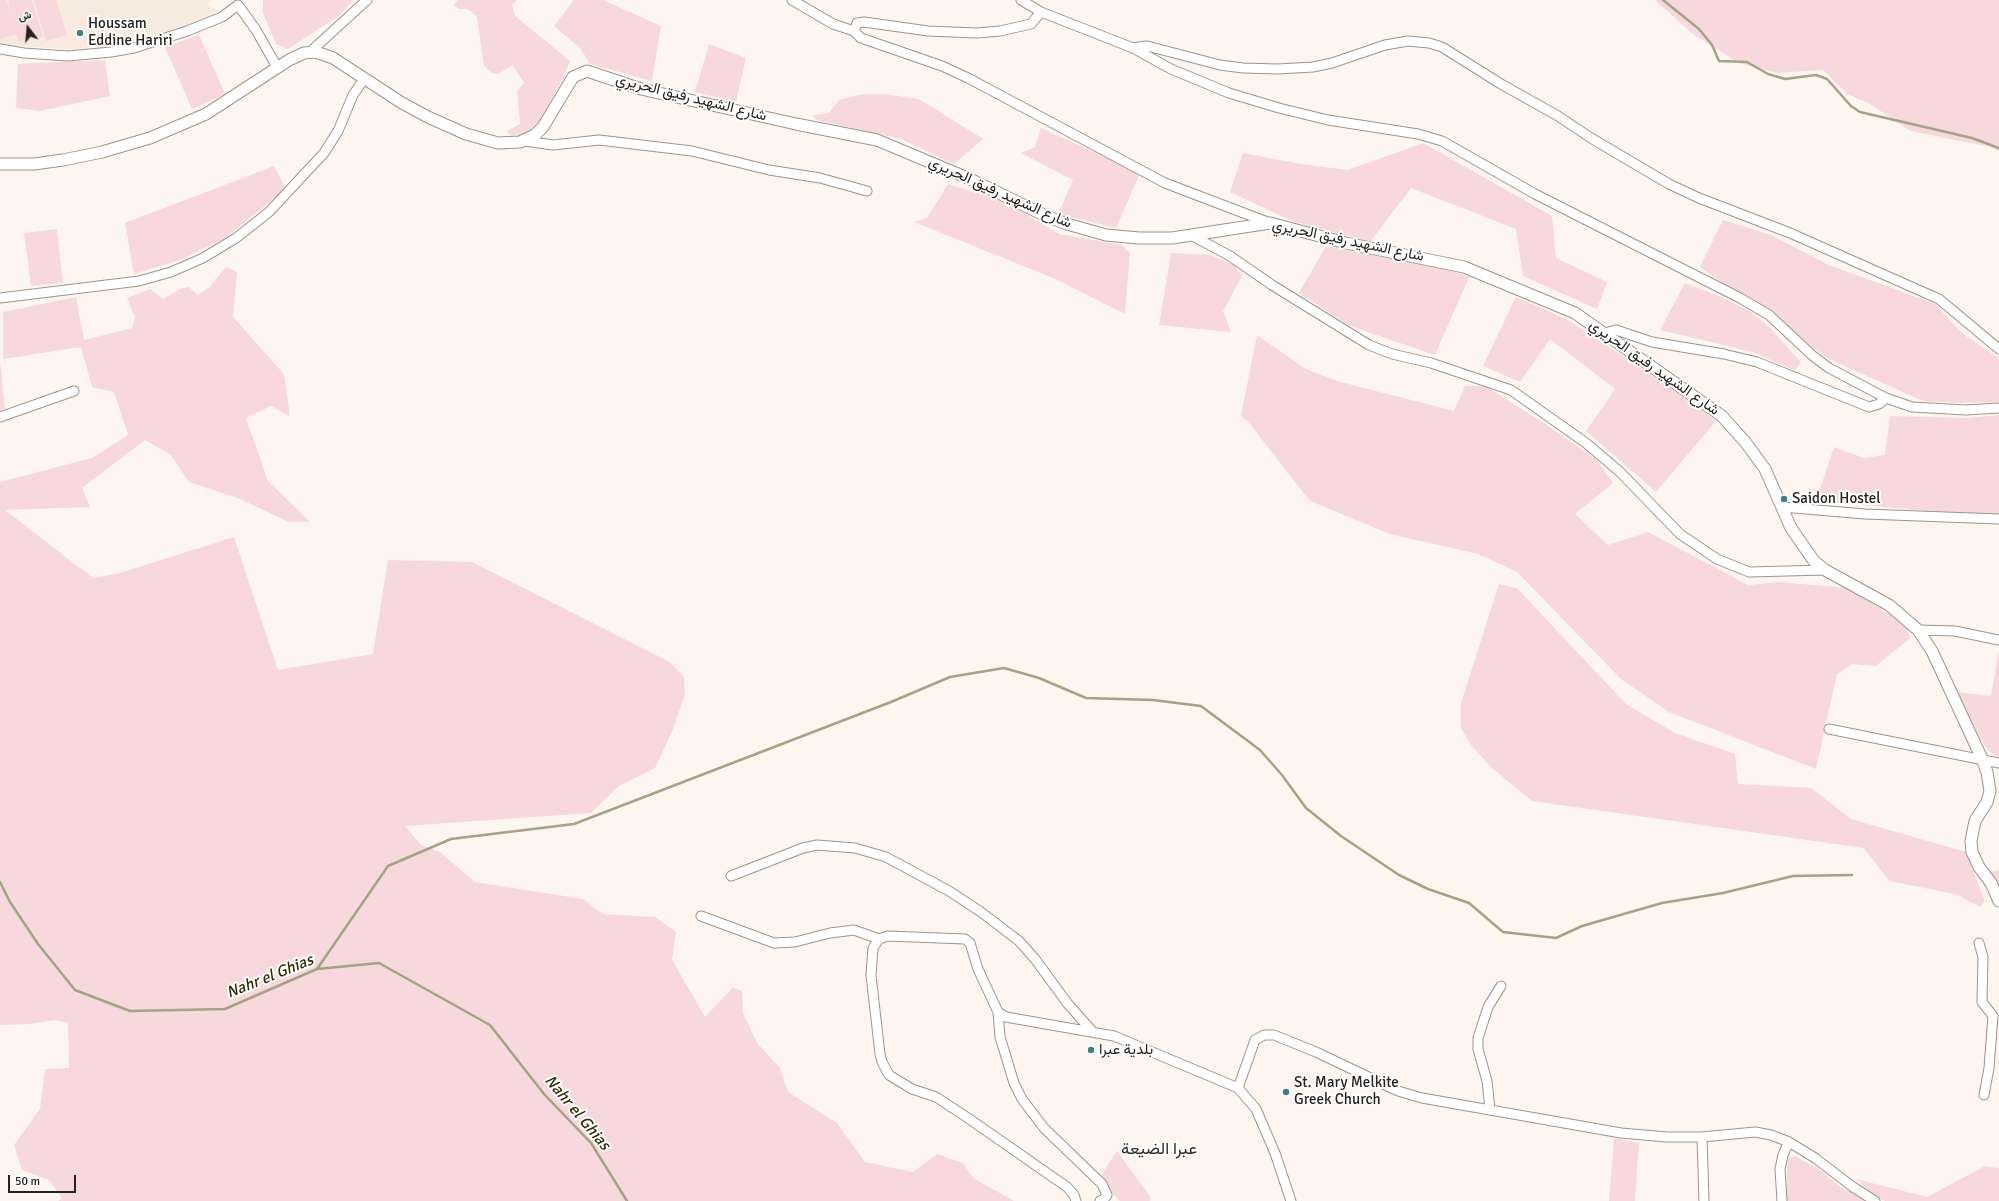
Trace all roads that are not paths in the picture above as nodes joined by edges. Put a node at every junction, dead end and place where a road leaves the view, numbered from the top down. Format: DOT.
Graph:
graph roads {
  1 [pos="367,0"];
  2 [pos="792,0"];
  3 [pos="1021,0"];
  4 [pos="239,2"];
  5 [pos="1041,12"];
  6 [pos="854,31"];
  7 [pos="1133,48"];
  8 [pos="0,49"];
  9 [pos="310,52"];
  10 [pos="277,67"];
  11 [pos="364,79"];
  12 [pos="525,141"];
  13 [pos="0,164"];
  14 [pos="867,191"];
  15 [pos="1270,223"];
  16 [pos="1191,236"];
  17 [pos="0,298"];
  18 [pos="1604,333"];
  19 [pos="1999,349"];
  20 [pos="74,391"];
  21 [pos="1886,398"];
  22 [pos="1999,408"];
  23 [pos="0,417"];
  24 [pos="1782,507"];
  25 [pos="1999,520"];
  26 [pos="1825,570"];
  27 [pos="1918,630"];
  28 [pos="1999,640"];
  29 [pos="1829,729"];
  30 [pos="1983,761"];
  31 [pos="1999,763"];
  32 [pos="731,876"];
  33 [pos="1999,901"];
  34 [pos="702,916"];
  35 [pos="879,939"];
  36 [pos="1979,943"];
  37 [pos="1501,986"];
  38 [pos="998,1012"];
  39 [pos="1092,1032"];
  40 [pos="1238,1088"];
  41 [pos="1984,1095"];
  42 [pos="1490,1109"];
  43 [pos="1702,1137"];
  44 [pos="1789,1142"];
  45 [pos="1076,1201"];
  46 [pos="1100,1201"];
  47 [pos="1290,1201"];
  48 [pos="1704,1201"];
  49 [pos="1782,1201"];
  50 [pos="1875,1201"];
  1 -- 9 [label="street"];
  2 -- 6 [label="street"];
  3 -- 5 [label="street"];
  4 -- 8 [label="street"];
  4 -- 10 [label="street"];
  5 -- 6 [label="street"];
  5 -- 7 [label="street"];
  6 -- 15 [label="street"];
  7 -- 19 [label="street"];
  7 -- 21 [label="street"];
  9 -- 10 [label="street"];
  9 -- 11 [label="street, شارع الشهيد رفيق الحريري"];
  10 -- 13 [label="street"];
  11 -- 12 [label="street, شارع الشهيد رفيق الحريري"];
  11 -- 17 [label="street"];
  12 -- 14 [label="street"];
  12 -- 16 [label="street, شارع الشهيد رفيق الحريري"];
  15 -- 16 [label="street, شارع الشهيد رفيق الحريري"];
  15 -- 18 [label="street, شارع الشهيد رفيق الحريري"];
  16 -- 26 [label="street"];
  18 -- 21 [label="street"];
  18 -- 24 [label="street, شارع الشهيد رفيق الحريري"];
  20 -- 23 [label="street"];
  21 -- 22 [label="street"];
  24 -- 25 [label="street"];
  24 -- 26 [label="street, شارع الشهيد رفيق الحريري"];
  26 -- 27 [label="street, شارع الشهيد رفيق الحريري"];
  27 -- 28 [label="street"];
  27 -- 30 [label="street, شارع الشهيد رفيق الحريري"];
  29 -- 30 [label="street"];
  30 -- 31 [label="street"];
  30 -- 33 [label="street, شارع الشهيد رفيق الحريري"];
  32 -- 39 [label="street"];
  34 -- 35 [label="street"];
  35 -- 38 [label="street"];
  35 -- 45 [label="street"];
  36 -- 41 [label="street"];
  37 -- 42 [label="street"];
  38 -- 39 [label="street"];
  38 -- 46 [label="street"];
  39 -- 40 [label="street"];
  40 -- 42 [label="street"];
  40 -- 47 [label="street"];
  42 -- 43 [label="street"];
  43 -- 44 [label="street"];
  43 -- 48 [label="street"];
  44 -- 49 [label="street"];
  44 -- 50 [label="street"];
}
